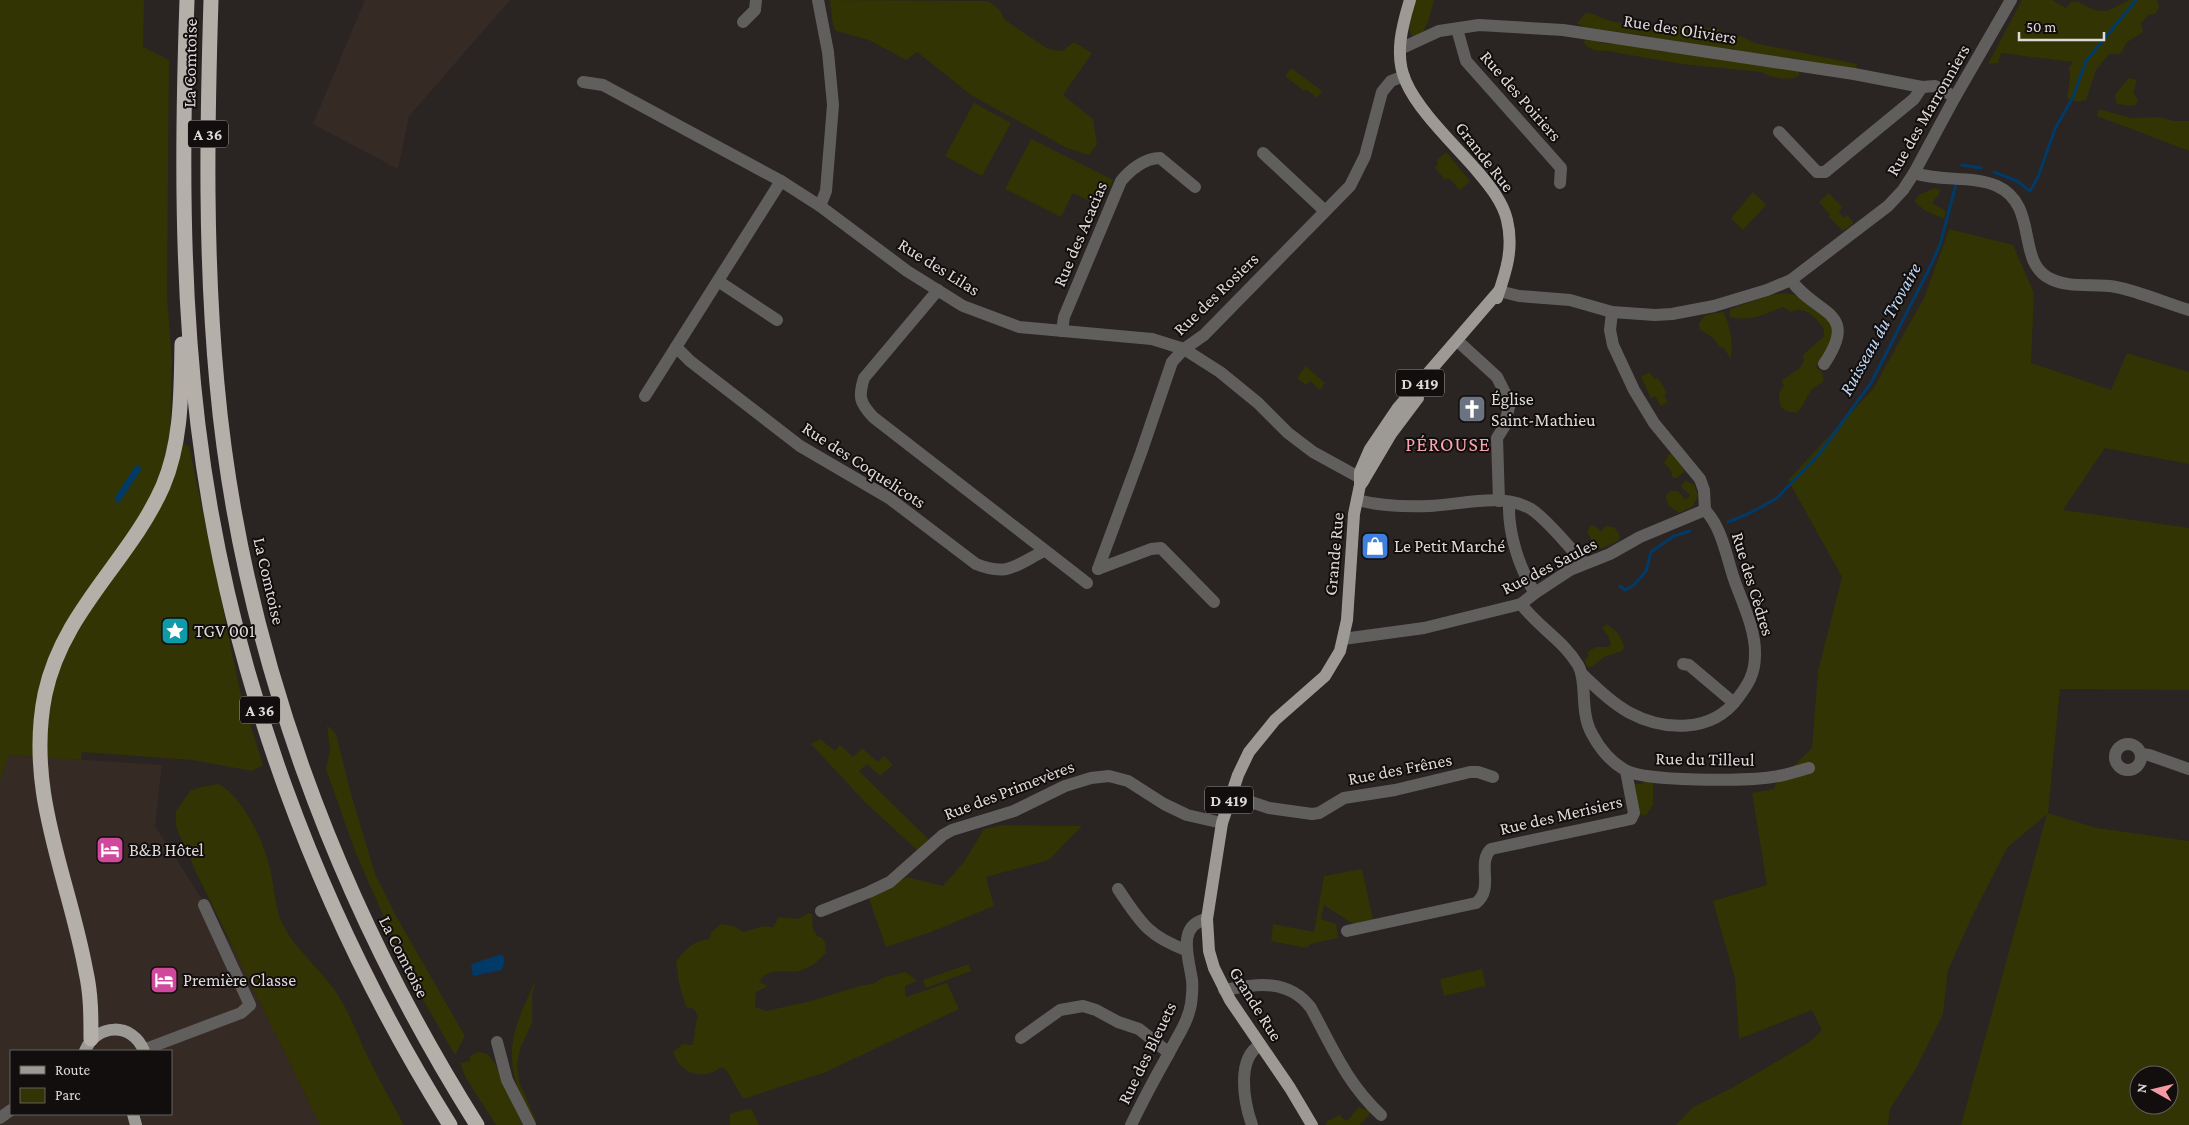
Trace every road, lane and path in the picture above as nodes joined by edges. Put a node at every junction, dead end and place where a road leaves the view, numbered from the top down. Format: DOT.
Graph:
graph roads {
  1 [pos="187,0"];
  2 [pos="211,0"];
  3 [pos="756,0"];
  4 [pos="818,0"];
  5 [pos="1410,0"];
  6 [pos="2011,0"];
  7 [pos="743,22"];
  8 [pos="1457,29"];
  9 [pos="1400,49"];
  10 [pos="1404,76"];
  11 [pos="583,82"];
  12 [pos="1931,83"];
  13 [pos="1955,97"];
  14 [pos="1779,132"];
  15 [pos="1263,153"];
  16 [pos="1914,173"];
  17 [pos="781,181"];
  18 [pos="1560,183"];
  19 [pos="1195,187"];
  20 [pos="820,206"];
  21 [pos="1325,211"];
  22 [pos="185,260"];
  23 [pos="1791,280"];
  24 [pos="718,281"];
  25 [pos="938,290"];
  26 [pos="1499,291"];
  27 [pos="2189,310"];
  28 [pos="1612,312"];
  29 [pos="777,320"];
  30 [pos="1062,331"];
  31 [pos="1462,345"];
  32 [pos="676,347"];
  33 [pos="1184,349"];
  34 [pos="1824,364"];
  35 [pos="645,396"];
  36 [pos="1362,481"];
  37 [pos="1357,500"];
  38 [pos="1504,502"];
  39 [pos="1705,510"];
  40 [pos="1044,550"];
  41 [pos="1585,563"];
  42 [pos="1087,583"];
  43 [pos="1535,593"];
  44 [pos="1214,602"];
  45 [pos="1522,604"];
  46 [pos="1343,639"];
  47 [pos="1683,664"];
  48 [pos="1583,675"];
  49 [pos="1734,703"];
  50 [pos="2141,754"];
  51 [pos="1809,768"];
  52 [pos="2189,769"];
  53 [pos="1626,771"];
  54 [pos="1493,777"];
  55 [pos="1230,795"];
  56 [pos="1222,823"];
  57 [pos="1118,888"];
  58 [pos="204,905"];
  59 [pos="821,910"];
  60 [pos="1207,919"];
  61 [pos="1347,931"];
  62 [pos="1186,950"];
  63 [pos="1224,990"];
  64 [pos="1020,1038"];
  65 [pos="497,1042"];
  66 [pos="88,1045"];
  67 [pos="1260,1045"];
  68 [pos="144,1050"];
  69 [pos="1169,1053"];
  70 [pos="1381,1115"];
  71 [pos="450,1125"];
  72 [pos="477,1125"];
  73 [pos="530,1125"];
  74 [pos="1132,1125"];
  75 [pos="1252,1125"];
  76 [pos="1312,1125"];
  1 -- 22 [label="highway, La Comtoise / A 36"];
  2 -- 72 [label="highway, La Comtoise / A 36"];
  3 -- 7 [label="street"];
  4 -- 20 [label="street"];
  5 -- 9 [label="main road, Grande Rue / D 419"];
  6 -- 13 [label="street, Rue des Marronniers"];
  8 -- 9 [label="street, Rue des Oliviers"];
  8 -- 12 [label="street, Rue des Oliviers"];
  8 -- 18 [label="street, Rue des Poiriers"];
  9 -- 10 [label="main road, Grande Rue / D 419"];
  10 -- 21 [label="street, Rue des Rosiers"];
  10 -- 26 [label="main road, Grande Rue / D 419"];
  11 -- 17 [label="street, Rue des Lilas"];
  12 -- 13 [label="street, Rue des Oliviers"];
  12 -- 14 [label="street"];
  13 -- 16 [label="street, Rue des Marronniers"];
  15 -- 21 [label="street"];
  16 -- 23 [label="street, Rue des Marronniers"];
  16 -- 27 [label="street"];
  17 -- 20 [label="street, Rue des Lilas"];
  17 -- 24 [label="street"];
  19 -- 30 [label="street, Rue des Acacias"];
  20 -- 25 [label="street, Rue des Lilas"];
  21 -- 33 [label="street, Rue des Rosiers"];
  22 -- 66 [label="highway"];
  22 -- 71 [label="highway, La Comtoise / A 36"];
  23 -- 28 [label="street, Rue des Marronniers"];
  23 -- 34 [label="street"];
  24 -- 29 [label="street"];
  24 -- 32 [label="street"];
  25 -- 30 [label="street, Rue des Lilas"];
  25 -- 40 [label="street"];
  26 -- 28 [label="street, Rue des Marronniers"];
  26 -- 31 [label="main road"];
  26 -- 36 [label="main road, Grande Rue / D 419"];
  28 -- 39 [label="street"];
  30 -- 33 [label="street, Rue des Lilas"];
  31 -- 36 [label="main road"];
  31 -- 38 [label="street"];
  32 -- 35 [label="street"];
  32 -- 40 [label="street, Rue des Coquelicots"];
  33 -- 36 [label="street, Rue des Lilas"];
  33 -- 44 [label="street, Rue des Rosiers"];
  36 -- 37 [label="main road, Grande Rue / D 419"];
  37 -- 38 [label="street"];
  37 -- 46 [label="main road, Grande Rue / D 419"];
  38 -- 41 [label="street"];
  38 -- 43 [label="street"];
  39 -- 41 [label="street, Rue des Saules"];
  39 -- 49 [label="street, Rue des Cèdres"];
  40 -- 42 [label="street"];
  41 -- 43 [label="street, Rue des Saules"];
  43 -- 45 [label="street, Rue des Saules"];
  45 -- 46 [label="street, Rue des Saules"];
  45 -- 48 [label="street"];
  46 -- 55 [label="main road, Grande Rue / D 419"];
  47 -- 49 [label="street"];
  48 -- 49 [label="street, Rue des Cèdres"];
  48 -- 53 [label="street, Rue du Tilleul"];
  50 -- 52 [label="street"];
  51 -- 53 [label="street, Rue du Tilleul"];
  53 -- 61 [label="street, Rue des Merisiers"];
  54 -- 55 [label="street, Rue des Frênes"];
  55 -- 56 [label="main road, Grande Rue / D 419"];
  56 -- 59 [label="street, Rue des Primevères"];
  56 -- 60 [label="main road, Grande Rue / D 419"];
  57 -- 62 [label="street"];
  58 -- 68 [label="street"];
  60 -- 62 [label="street, Rue des Bleuets"];
  60 -- 63 [label="main road, Grande Rue / D 419"];
  62 -- 69 [label="street, Rue des Bleuets"];
  63 -- 67 [label="main road, Grande Rue / D 419"];
  63 -- 70 [label="street"];
  64 -- 69 [label="street"];
  65 -- 73 [label="street"];
  66 -- 68 [label="main road"];
  67 -- 75 [label="street"];
  67 -- 76 [label="main road, Grande Rue / D 419"];
  69 -- 74 [label="street, Rue des Bleuets"];
}
